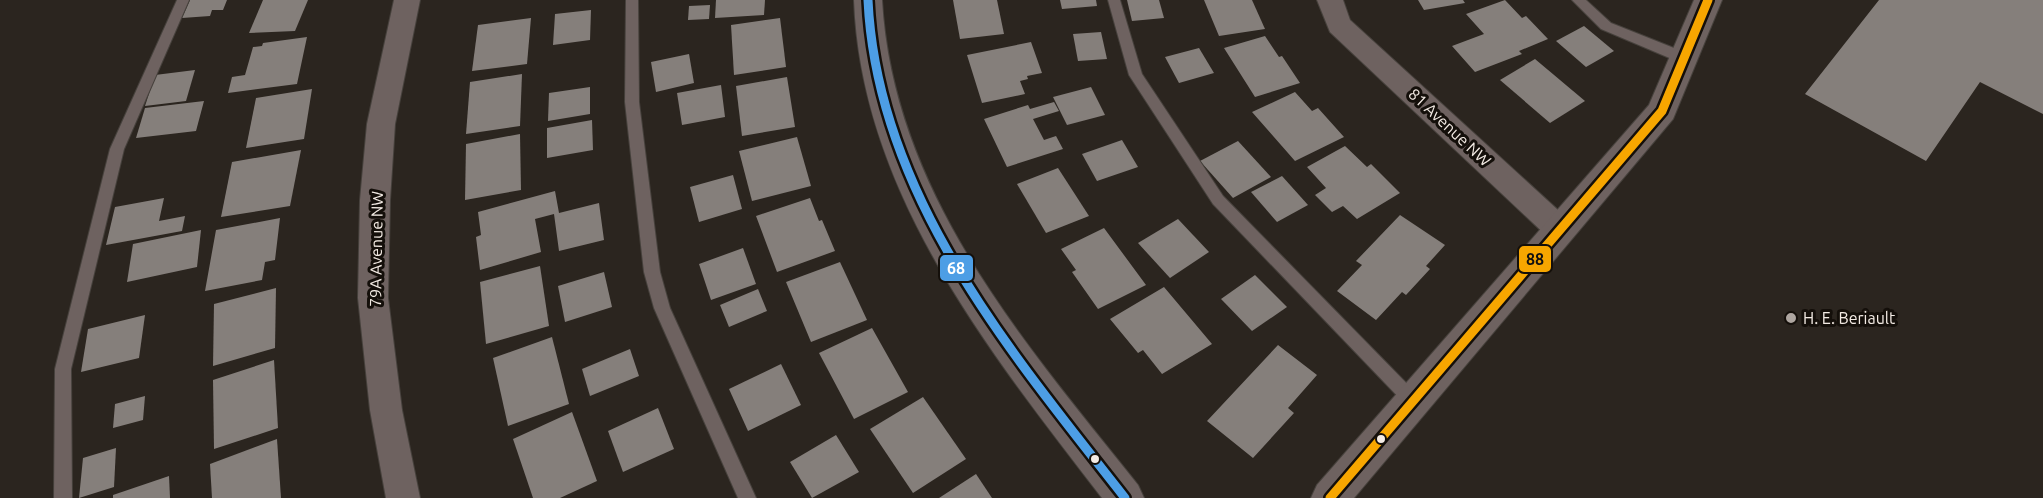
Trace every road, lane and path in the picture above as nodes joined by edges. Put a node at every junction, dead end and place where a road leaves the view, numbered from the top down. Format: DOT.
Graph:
graph roads {
  1 [pos="183,0"];
  2 [pos="407,0"];
  3 [pos="632,0"];
  4 [pos="868,0"];
  5 [pos="1114,0"];
  6 [pos="1578,0"];
  7 [pos="1708,0"];
  8 [pos="1334,12"];
  9 [pos="1684,58"];
  10 [pos="1560,230"];
  11 [pos="1413,401"];
  12 [pos="63,498"];
  13 [pos="403,498"];
  14 [pos="747,498"];
  15 [pos="1125,498"];
  16 [pos="1329,498"];
  1 -- 12 [label="lane"];
  2 -- 13 [label="street, 79A Avenue NW"];
  3 -- 14 [label="lane"];
  4 -- 15 [label="street"];
  5 -- 11 [label="lane"];
  6 -- 9 [label="lane"];
  7 -- 9 [label="street"];
  8 -- 10 [label="street, 81 Avenue NW"];
  9 -- 10 [label="street"];
  10 -- 11 [label="street"];
  11 -- 16 [label="street"];
}
